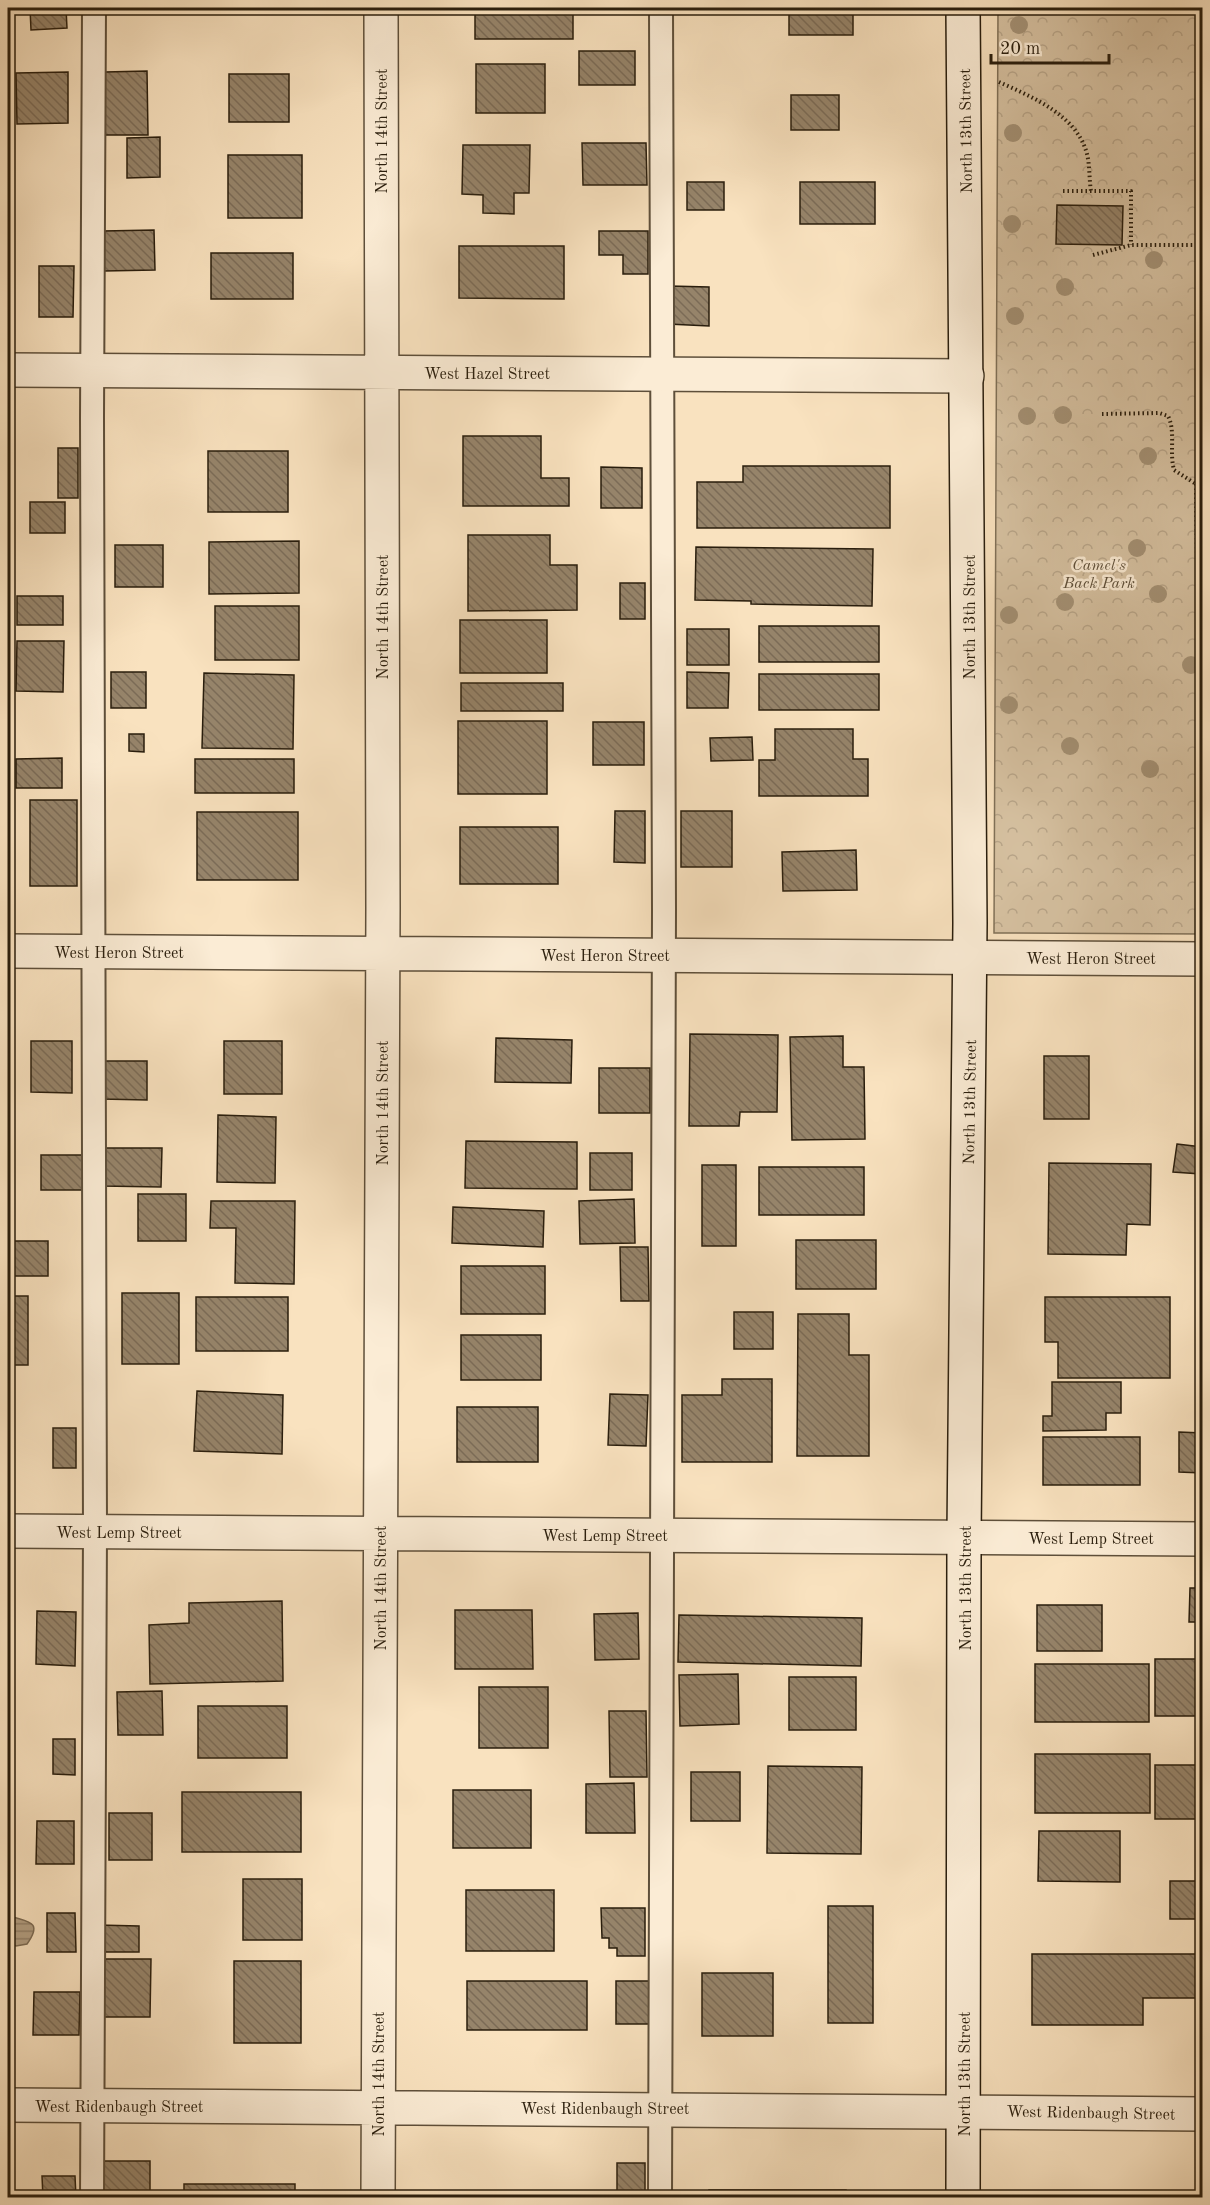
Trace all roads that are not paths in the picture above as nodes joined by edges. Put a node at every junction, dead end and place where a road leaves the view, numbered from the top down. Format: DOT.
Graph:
graph roads {
  1 [pos="93,8"];
  2 [pos="381,8"];
  3 [pos="662,8"];
  4 [pos="963,8"];
  5 [pos="8,370"];
  6 [pos="92,370"];
  7 [pos="381,372"];
  8 [pos="661,374"];
  9 [pos="967,376"];
  10 [pos="8,951"];
  11 [pos="93,951"];
  12 [pos="382,953"];
  13 [pos="663,956"];
  14 [pos="970,957"];
  15 [pos="1203,959"];
  16 [pos="8,1531"];
  17 [pos="95,1532"];
  18 [pos="380,1533"];
  19 [pos="661,1535"];
  20 [pos="964,1537"];
  21 [pos="1203,1539"];
  22 [pos="8,2105"];
  23 [pos="92,2105"];
  24 [pos="378,2108"];
  25 [pos="660,2109"];
  26 [pos="964,2111"];
  27 [pos="1203,2114"];
  28 [pos="92,2198"];
  29 [pos="378,2198"];
  30 [pos="660,2198"];
  31 [pos="963,2198"];
  1 -- 6 [label="lane"];
  2 -- 7 [label="street, North 14th Street"];
  3 -- 8 [label="lane"];
  4 -- 9 [label="street, North 13th Street"];
  5 -- 6 [label="street, West Hazel Street"];
  6 -- 7 [label="street, West Hazel Street"];
  6 -- 11 [label="lane"];
  7 -- 8 [label="street, West Hazel Street"];
  7 -- 12 [label="street, North 14th Street"];
  8 -- 9 [label="street, West Hazel Street"];
  8 -- 13 [label="lane"];
  9 -- 14 [label="street, North 13th Street"];
  10 -- 11 [label="street, West Heron Street"];
  11 -- 12 [label="street, West Heron Street"];
  11 -- 17 [label="lane"];
  12 -- 13 [label="street, West Heron Street"];
  12 -- 18 [label="street, North 14th Street"];
  13 -- 14 [label="street, West Heron Street"];
  13 -- 19 [label="lane"];
  14 -- 15 [label="street, West Heron Street"];
  14 -- 20 [label="street, North 13th Street"];
  16 -- 17 [label="street, West Lemp Street"];
  17 -- 18 [label="street, West Lemp Street"];
  17 -- 23 [label="lane"];
  18 -- 19 [label="street, West Lemp Street"];
  18 -- 24 [label="street, North 14th Street"];
  19 -- 20 [label="street, West Lemp Street"];
  19 -- 25 [label="lane"];
  20 -- 21 [label="street, West Lemp Street"];
  20 -- 26 [label="street, North 13th Street"];
  22 -- 23 [label="street, West Ridenbaugh Street"];
  23 -- 24 [label="street, West Ridenbaugh Street"];
  23 -- 28 [label="lane"];
  24 -- 25 [label="street, West Ridenbaugh Street"];
  24 -- 29 [label="street, North 14th Street"];
  25 -- 26 [label="street, West Ridenbaugh Street"];
  25 -- 30 [label="lane"];
  26 -- 27 [label="street, West Ridenbaugh Street"];
  26 -- 31 [label="street, North 13th Street"];
}
